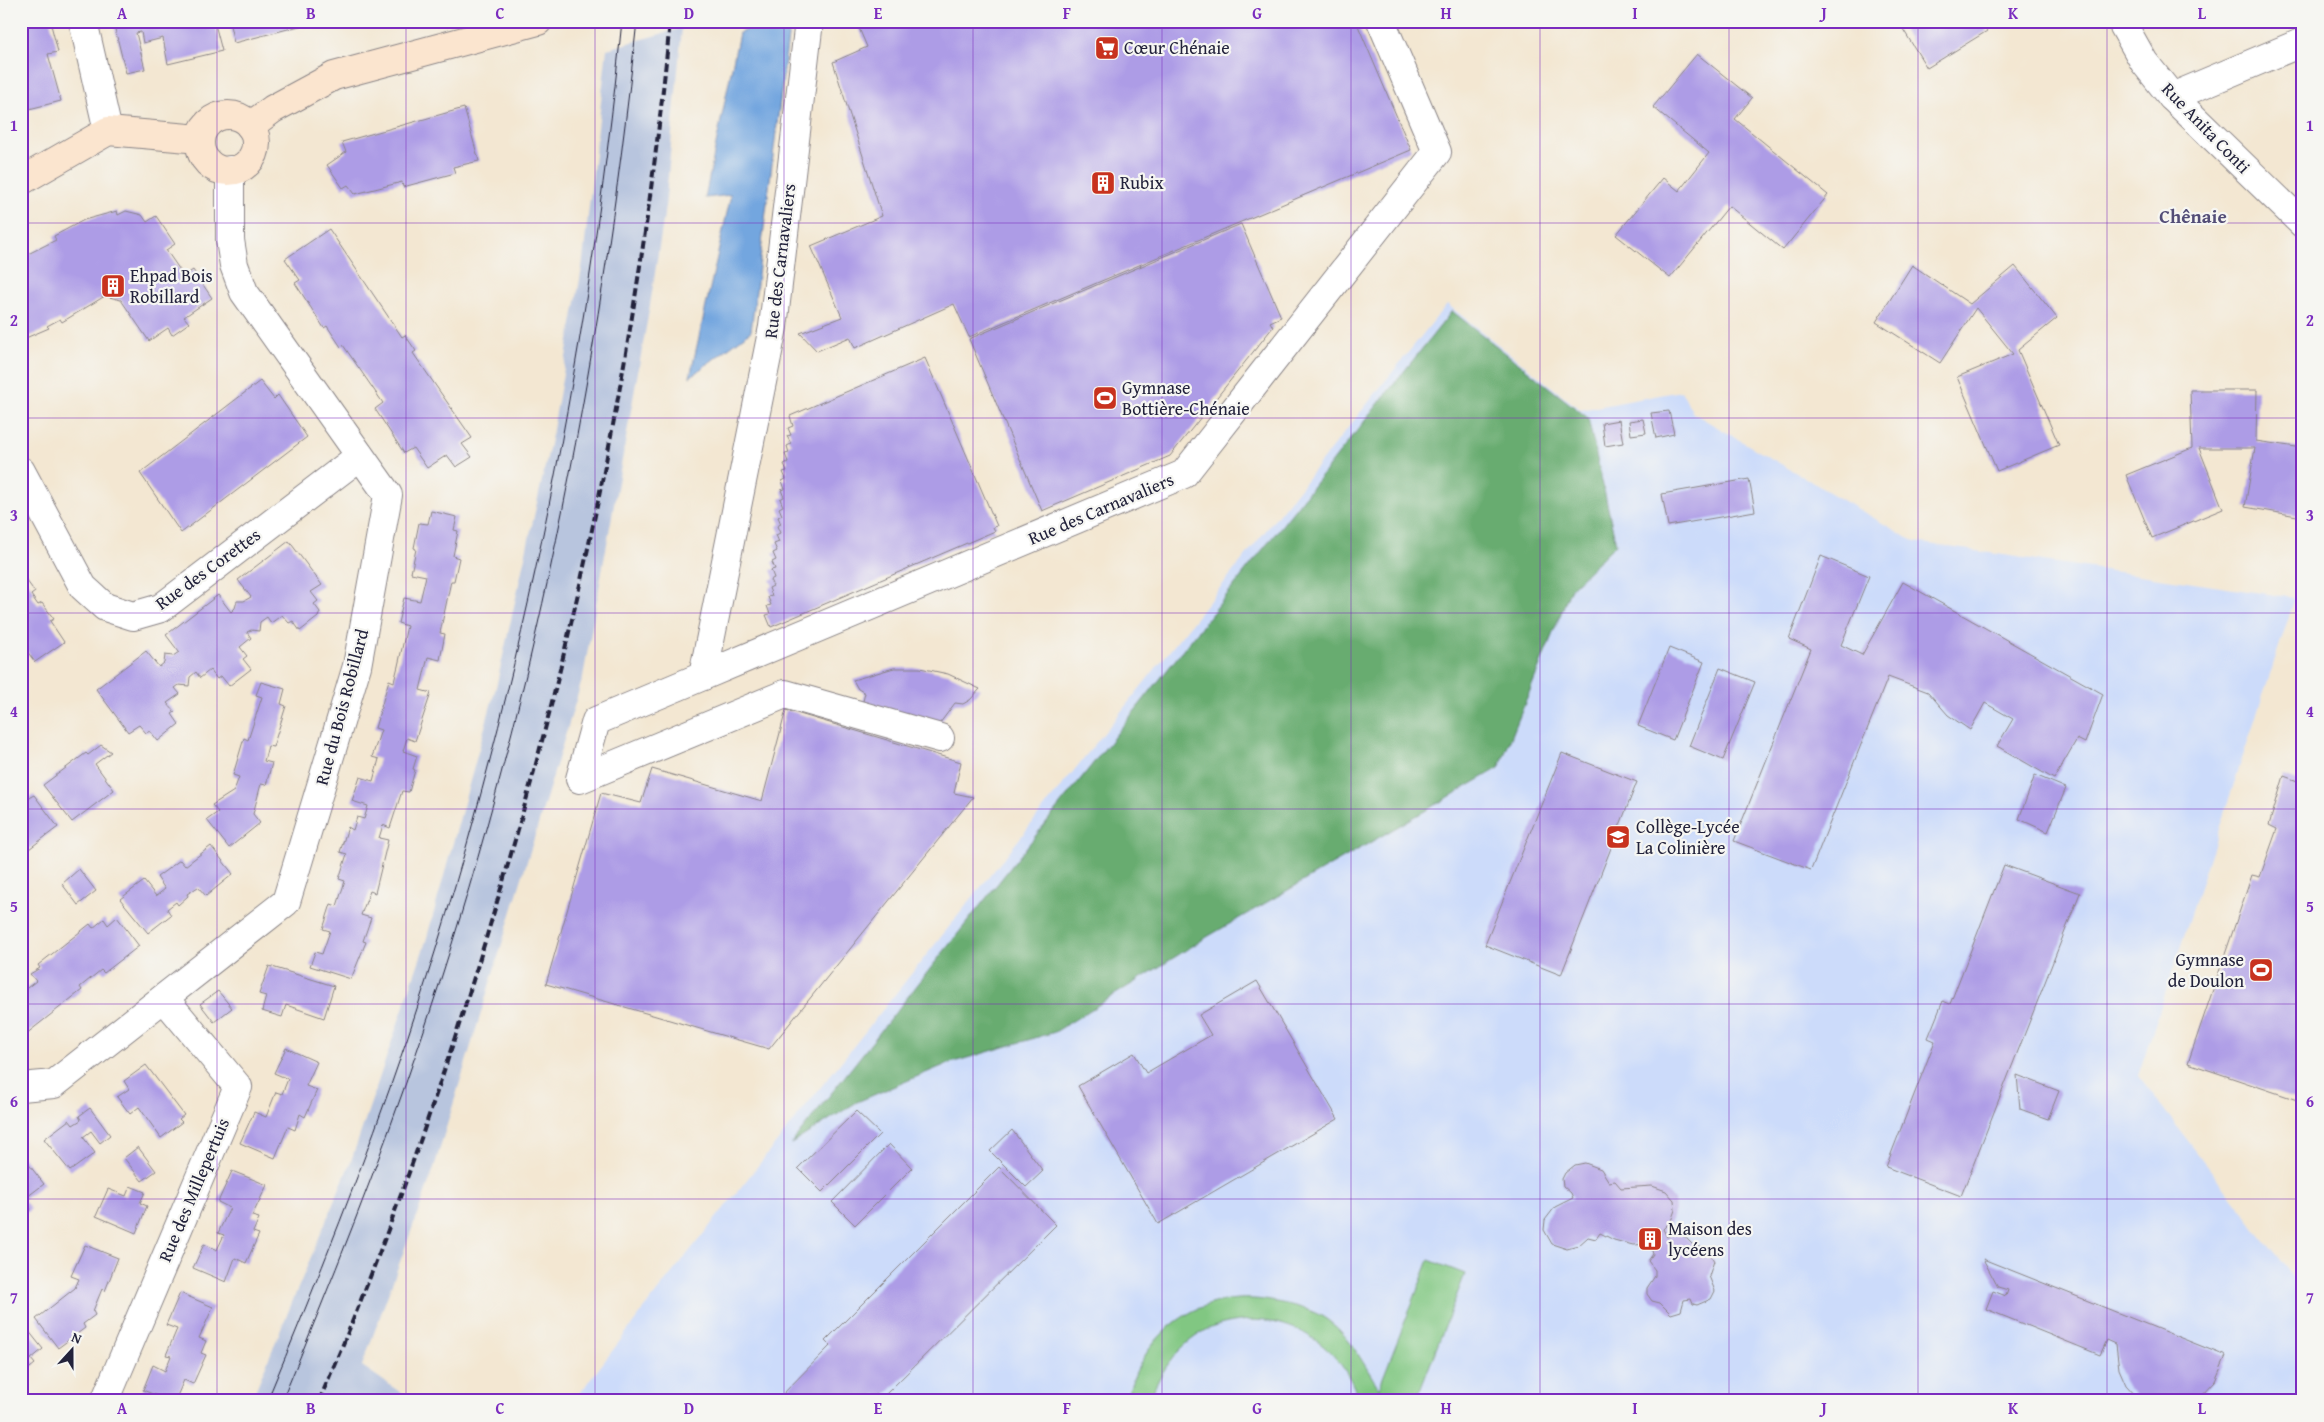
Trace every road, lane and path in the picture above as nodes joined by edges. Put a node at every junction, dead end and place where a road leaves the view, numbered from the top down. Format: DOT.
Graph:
graph roads {
  1 [pos="83,21"];
  2 [pos="538,21"];
  3 [pos="810,21"];
  4 [pos="1381,21"];
  5 [pos="2120,21"];
  6 [pos="2303,42"];
  7 [pos="2172,97"];
  8 [pos="250,126"];
  9 [pos="108,131"];
  10 [pos="200,139"];
  11 [pos="230,170"];
  12 [pos="21,181"];
  13 [pos="2303,224"];
  14 [pos="360,456"];
  15 [pos="21,471"];
  16 [pos="703,676"];
  17 [pos="940,738"];
  18 [pos="164,998"];
  19 [pos="21,1087"];
  20 [pos="105,1401"];
  1 -- 9 [label="street"];
  2 -- 8 [label="street"];
  3 -- 16 [label="street, Rue des Carnavaliers"];
  4 -- 16 [label="street, Rue des Carnavaliers"];
  5 -- 7 [label="street, Rue Anita Conti"];
  6 -- 7 [label="street"];
  7 -- 13 [label="street, Rue Anita Conti"];
  8 -- 10 [label="street"];
  8 -- 11 [label="street"];
  9 -- 10 [label="street"];
  9 -- 12 [label="street"];
  10 -- 11 [label="street"];
  11 -- 14 [label="street, Rue du Bois Robillard"];
  14 -- 15 [label="street, Rue des Corettes"];
  14 -- 18 [label="street, Rue du Bois Robillard"];
  16 -- 17 [label="street, Rue des Carnavaliers"];
  18 -- 19 [label="street, Rue du Bois Robillard"];
  18 -- 20 [label="street, Rue des Millepertuis"];
}
